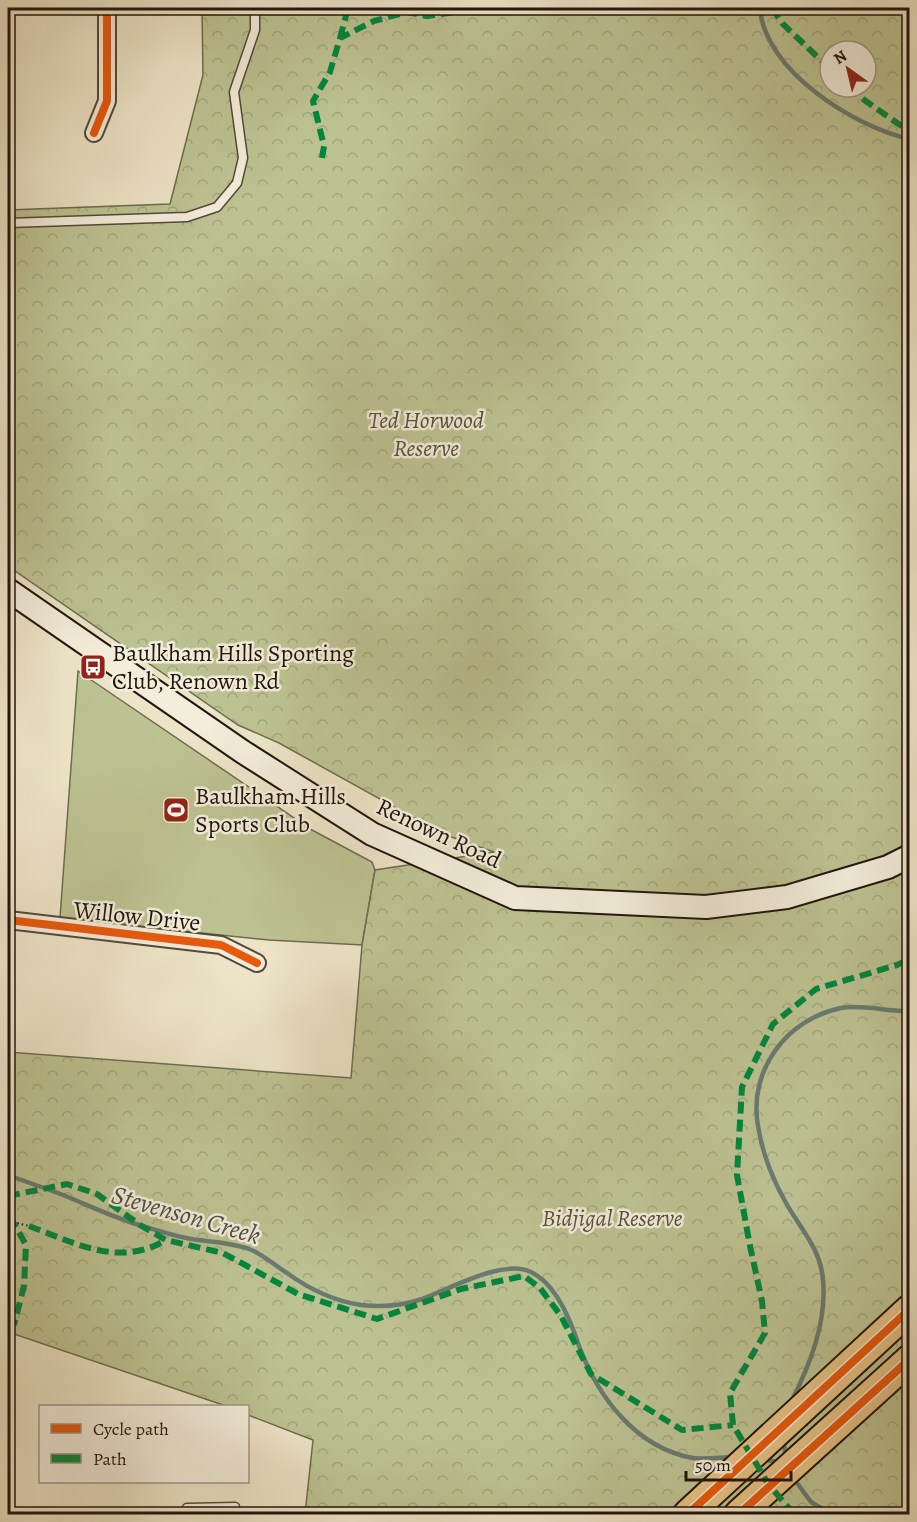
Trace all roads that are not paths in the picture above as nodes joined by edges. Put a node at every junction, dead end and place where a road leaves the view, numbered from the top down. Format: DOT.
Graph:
graph roads {
  1 [pos="107,8"];
  2 [pos="255,8"];
  3 [pos="94,133"];
  4 [pos="8,223"];
  5 [pos="8,590"];
  6 [pos="909,856"];
  7 [pos="8,920"];
  8 [pos="257,963"];
  9 [pos="904,1315"];
  10 [pos="909,1359"];
  11 [pos="236,1507"];
  12 [pos="188,1515"];
  13 [pos="688,1515"];
  14 [pos="739,1515"];
  1 -- 3 [label="street"];
  2 -- 4 [label="lane"];
  5 -- 6 [label="main road, Renown Road"];
  7 -- 8 [label="street, Willow Drive"];
  9 -- 13 [label="highway"];
  10 -- 14 [label="highway"];
  11 -- 12 [label="lane"];
}
